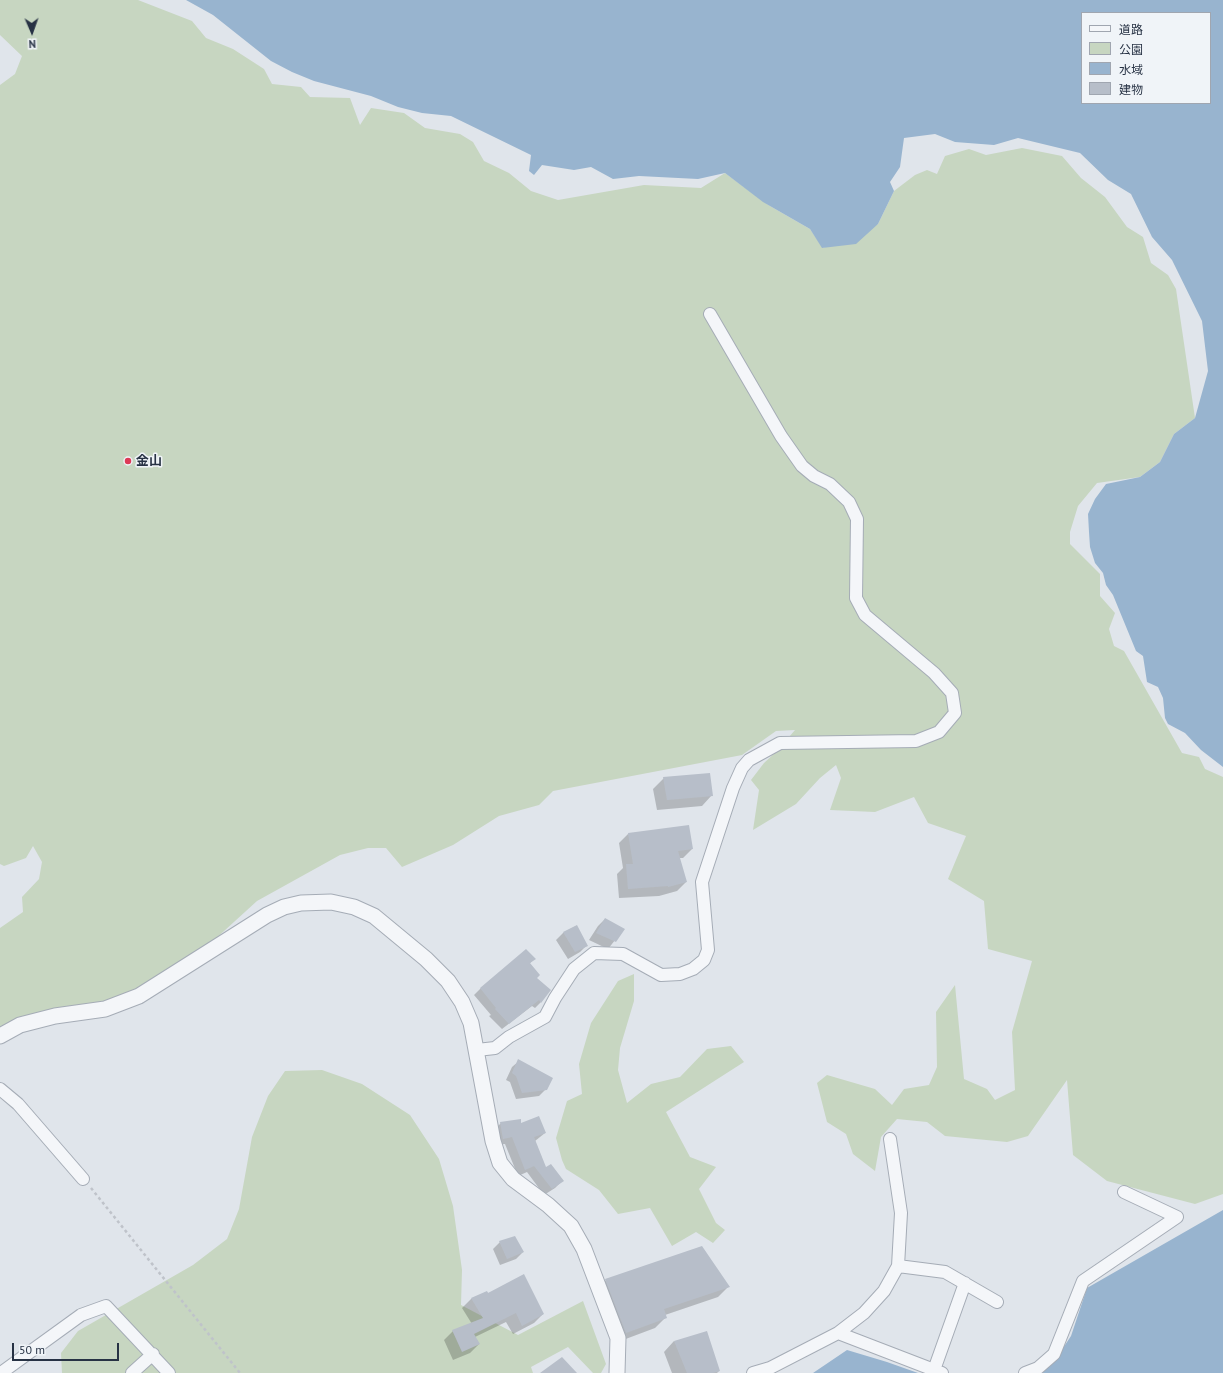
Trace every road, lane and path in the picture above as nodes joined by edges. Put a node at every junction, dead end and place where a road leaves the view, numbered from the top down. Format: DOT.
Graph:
graph roads {
  1 [pos="710,314"];
  2 [pos="0,1036"];
  3 [pos="477,1050"];
  4 [pos="0,1089"];
  5 [pos="890,1139"];
  6 [pos="83,1179"];
  7 [pos="1124,1192"];
  8 [pos="898,1266"];
  9 [pos="965,1283"];
  10 [pos="997,1302"];
  11 [pos="838,1333"];
  12 [pos="153,1354"];
  13 [pos="938,1371"];
  14 [pos="1,1373"];
  15 [pos="132,1373"];
  16 [pos="170,1373"];
  17 [pos="240,1373"];
  18 [pos="617,1373"];
  19 [pos="753,1373"];
  20 [pos="1025,1373"];
  1 -- 3 [label="street"];
  2 -- 3 [label="street"];
  3 -- 18 [label="street"];
  4 -- 6 [label="street"];
  5 -- 8 [label="street"];
  6 -- 17 [label="path"];
  7 -- 20 [label="street"];
  8 -- 9 [label="street"];
  8 -- 11 [label="street"];
  9 -- 10 [label="street"];
  9 -- 13 [label="street"];
  11 -- 13 [label="street"];
  11 -- 19 [label="street"];
  12 -- 14 [label="street"];
  12 -- 15 [label="street"];
  12 -- 16 [label="street"];
}
